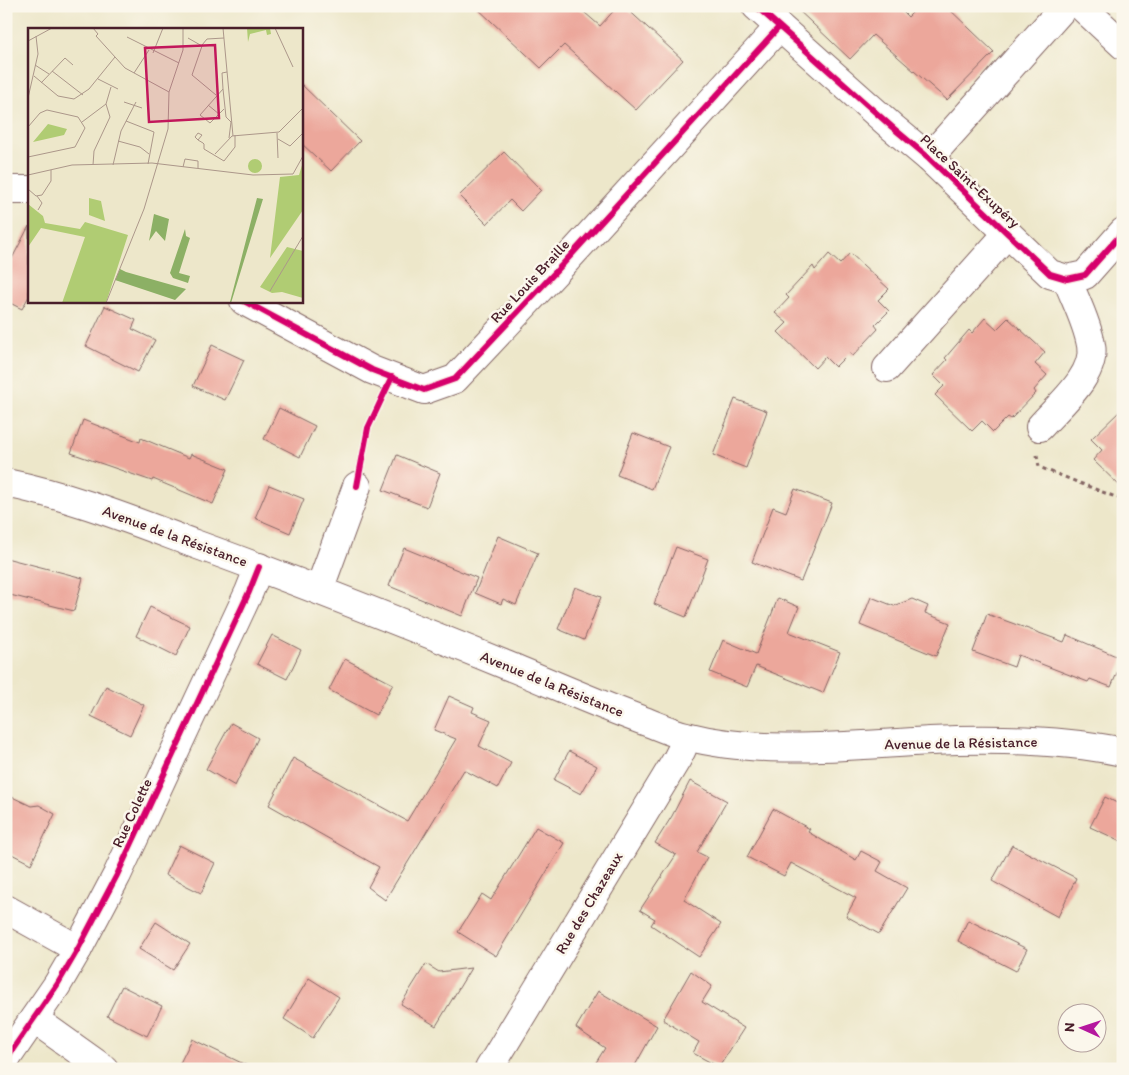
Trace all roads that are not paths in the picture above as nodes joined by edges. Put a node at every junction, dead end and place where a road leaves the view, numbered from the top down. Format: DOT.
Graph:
graph roads {
  1 [pos="756,6"];
  2 [pos="1065,6"];
  3 [pos="1081,6"];
  4 [pos="779,27"];
  5 [pos="1123,45"];
  6 [pos="929,158"];
  7 [pos="6,190"];
  8 [pos="28,190"];
  9 [pos="1123,232"];
  10 [pos="1007,234"];
  11 [pos="1067,280"];
  12 [pos="246,302"];
  13 [pos="887,368"];
  14 [pos="1040,427"];
  15 [pos="6,483"];
  16 [pos="357,486"];
  17 [pos="259,567"];
  18 [pos="319,590"];
  19 [pos="685,736"];
  20 [pos="1123,752"];
  21 [pos="6,909"];
  22 [pos="78,950"];
  23 [pos="34,1019"];
  24 [pos="6,1059"];
  25 [pos="104,1069"];
  26 [pos="489,1069"];
  1 -- 4 [label="street, Place Saint-Exupéry"];
  2 -- 6 [label="street, Place Saint-Exupéry"];
  3 -- 5 [label="street"];
  4 -- 6 [label="street, Place Saint-Exupéry"];
  4 -- 12 [label="street, Rue Louis Braille"];
  6 -- 10 [label="street, Place Saint-Exupéry"];
  7 -- 8 [label="street"];
  9 -- 11 [label="street"];
  10 -- 11 [label="street, Place Saint-Exupéry"];
  10 -- 13 [label="street, Place Saint-Exupéry"];
  11 -- 14 [label="street"];
  15 -- 17 [label="street, Avenue de la Résistance"];
  16 -- 18 [label="street"];
  17 -- 18 [label="street, Avenue de la Résistance"];
  17 -- 22 [label="street, Rue Colette"];
  18 -- 19 [label="street, Avenue de la Résistance"];
  19 -- 20 [label="street, Avenue de la Résistance"];
  19 -- 26 [label="street, Rue des Chazeaux"];
  21 -- 22 [label="street"];
  22 -- 23 [label="street, Rue Colette"];
  23 -- 24 [label="street, Rue Colette"];
  23 -- 25 [label="street"];
}
